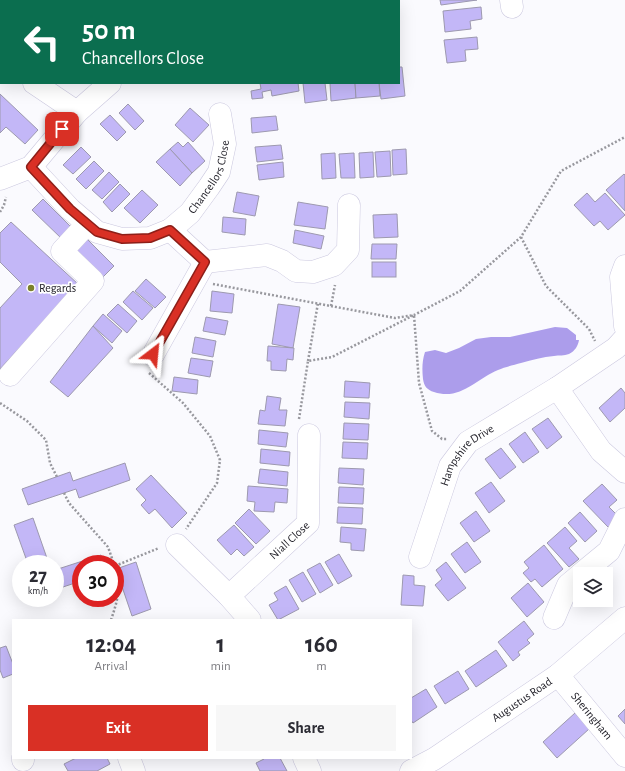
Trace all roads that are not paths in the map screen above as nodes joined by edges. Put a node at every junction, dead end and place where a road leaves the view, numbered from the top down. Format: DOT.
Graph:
graph roads {
  1 [pos="35,84"];
  2 [pos="109,84"];
  3 [pos="77,112"];
  4 [pos="220,114"];
  5 [pos="31,167"];
  6 [pos="0,179"];
  7 [pos="350,205"];
  8 [pos="87,224"];
  9 [pos="170,230"];
  10 [pos="205,262"];
  11 [pos="625,266"];
  12 [pos="625,326"];
  13 [pos="625,338"];
  14 [pos="153,354"];
  15 [pos="10,375"];
  16 [pos="557,388"];
  17 [pos="309,435"];
  18 [pos="625,472"];
  19 [pos="625,519"];
  20 [pos="177,545"];
  21 [pos="420,557"];
  22 [pos="590,567"];
  23 [pos="573,581"];
  24 [pos="229,596"];
  25 [pos="554,618"];
  26 [pos="625,618"];
  27 [pos="249,619"];
  28 [pos="558,675"];
  29 [pos="625,756"];
  30 [pos="129,759"];
  31 [pos="304,759"];
  32 [pos="439,765"];
  33 [pos="134,771"];
  34 [pos="310,771"];
  35 [pos="411,771"];
  1 -- 3 [label="street"];
  2 -- 3 [label="street"];
  3 -- 5 [label="street"];
  4 -- 9 [label="street, Chancellors Close"];
  5 -- 6 [label="street"];
  5 -- 8 [label="street, Chancellors Close"];
  7 -- 10 [label="street"];
  8 -- 9 [label="street, Chancellors Close"];
  8 -- 15 [label="street"];
  9 -- 10 [label="street"];
  10 -- 14 [label="street"];
  11 -- 12 [label="street"];
  13 -- 16 [label="street, Hampshire Drive"];
  16 -- 18 [label="street"];
  16 -- 21 [label="street, Hampshire Drive"];
  17 -- 24 [label="street, Niall Close"];
  19 -- 22 [label="street"];
  20 -- 24 [label="street"];
  23 -- 25 [label="street"];
  24 -- 27 [label="street"];
  26 -- 28 [label="street, Augustus Road"];
  28 -- 29 [label="street, Sheringham"];
  28 -- 32 [label="street, Augustus Road"];
  30 -- 33 [label="street"];
  31 -- 34 [label="street"];
  32 -- 35 [label="street, Augustus Road"];
}
